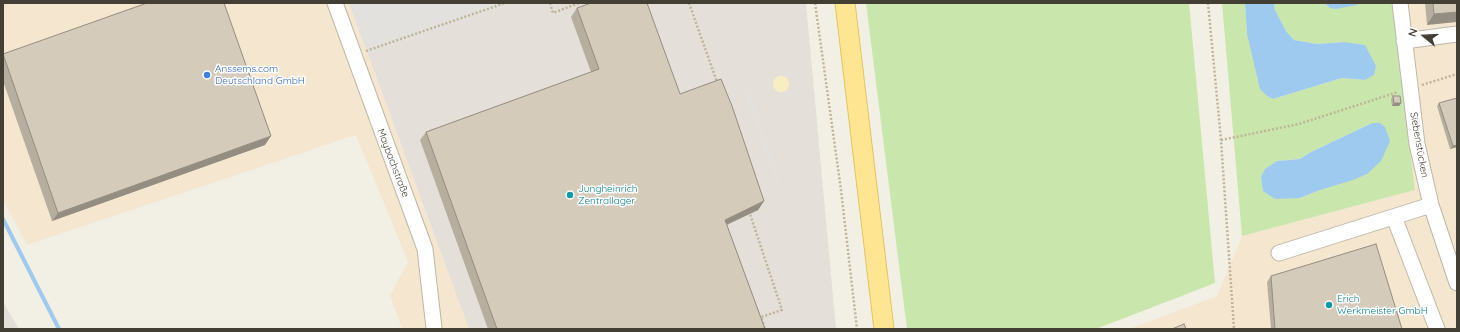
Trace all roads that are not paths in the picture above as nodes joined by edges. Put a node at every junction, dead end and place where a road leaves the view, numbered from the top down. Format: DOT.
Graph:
graph roads {
  1 [pos="334,3"];
  2 [pos="845,3"];
  3 [pos="1400,3"];
  4 [pos="1457,34"];
  5 [pos="1404,41"];
  6 [pos="1431,205"];
  7 [pos="1394,217"];
  8 [pos="1279,253"];
  9 [pos="1457,283"];
  10 [pos="434,328"];
  11 [pos="884,329"];
  12 [pos="1437,329"];
  1 -- 10 [label="street, Maybachstraße"];
  2 -- 11 [label="main road"];
  3 -- 5 [label="street, Siebenstücken"];
  4 -- 5 [label="street"];
  5 -- 6 [label="street, Siebenstücken"];
  6 -- 7 [label="street"];
  6 -- 9 [label="street, Siebenstücken"];
  7 -- 8 [label="street"];
  7 -- 12 [label="street"];
}
